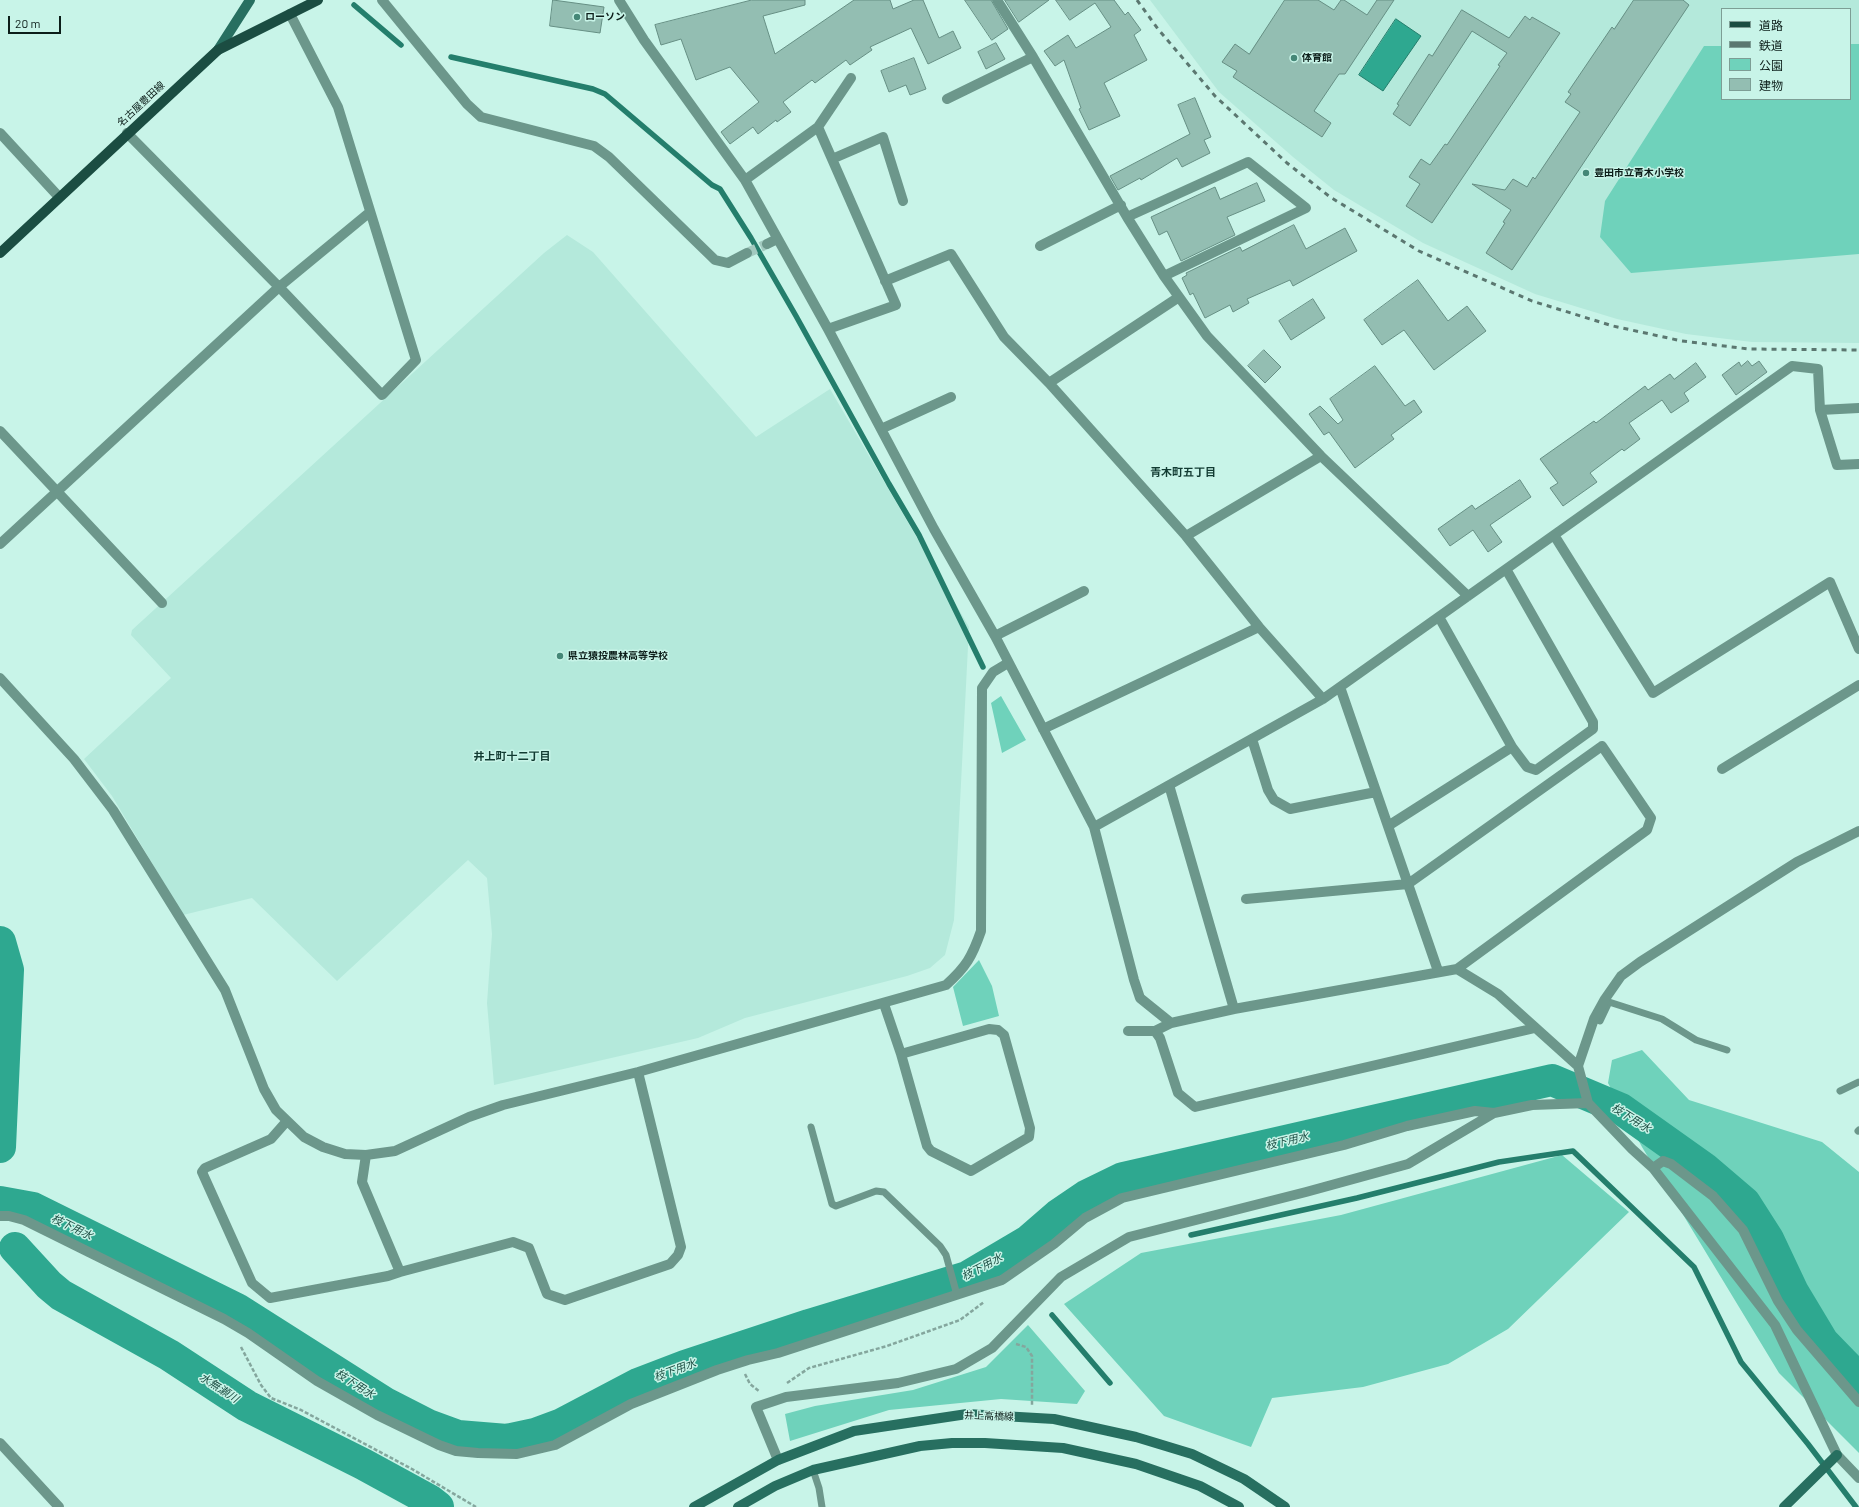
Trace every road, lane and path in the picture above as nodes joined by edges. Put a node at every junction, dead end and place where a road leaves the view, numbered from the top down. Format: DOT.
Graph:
graph roads {
  1 [pos="250,0"];
  2 [pos="318,0"];
  3 [pos="382,0"];
  4 [pos="619,0"];
  5 [pos="997,0"];
  6 [pos="290,14"];
  7 [pos="218,50"];
  8 [pos="1033,57"];
  9 [pos="851,78"];
  10 [pos="947,99"];
  11 [pos="818,127"];
  12 [pos="128,133"];
  13 [pos="0,134"];
  14 [pos="832,160"];
  15 [pos="745,180"];
  16 [pos="60,198"];
  17 [pos="902,201"];
  18 [pos="1120,205"];
  19 [pos="370,212"];
  20 [pos="1127,217"];
  21 [pos="777,239"];
  22 [pos="767,244"];
  23 [pos="1040,246"];
  24 [pos="0,253"];
  25 [pos="747,253"];
  26 [pos="1164,276"];
  27 [pos="886,281"];
  28 [pos="279,287"];
  29 [pos="1179,297"];
  30 [pos="828,329"];
  31 [pos="1049,382"];
  32 [pos="951,397"];
  33 [pos="1859,408"];
  34 [pos="1820,410"];
  35 [pos="881,429"];
  36 [pos="0,431"];
  37 [pos="1321,456"];
  38 [pos="1859,464"];
  39 [pos="57,492"];
  40 [pos="1554,535"];
  41 [pos="1186,536"];
  42 [pos="0,544"];
  43 [pos="1506,569"];
  44 [pos="1084,591"];
  45 [pos="1468,596"];
  46 [pos="162,603"];
  47 [pos="1439,617"];
  48 [pos="1259,627"];
  49 [pos="995,636"];
  50 [pos="1859,649"];
  51 [pos="1008,663"];
  52 [pos="0,678"];
  53 [pos="1859,685"];
  54 [pos="1340,687"];
  55 [pos="1323,699"];
  56 [pos="1043,729"];
  57 [pos="1252,739"];
  58 [pos="1512,747"];
  59 [pos="1722,769"];
  60 [pos="1168,786"];
  61 [pos="1376,792"];
  62 [pos="1388,826"];
  63 [pos="1094,827"];
  64 [pos="1859,830"];
  65 [pos="1408,884"];
  66 [pos="1246,899"];
  67 [pos="1457,969"];
  68 [pos="1438,971"];
  69 [pos="884,1004"];
  70 [pos="1234,1009"];
  71 [pos="1594,1019"];
  72 [pos="1171,1023"];
  73 [pos="1535,1028"];
  74 [pos="1128,1031"];
  75 [pos="1155,1031"];
  76 [pos="1727,1050"];
  77 [pos="901,1054"];
  78 [pos="1578,1066"];
  79 [pos="638,1072"];
  80 [pos="1859,1082"];
  81 [pos="1840,1091"];
  82 [pos="1588,1103"];
  83 [pos="1494,1113"];
  84 [pos="286,1122"];
  85 [pos="811,1127"];
  86 [pos="366,1155"];
  87 [pos="1653,1168"];
  88 [pos="0,1216"];
  89 [pos="400,1272"];
  90 [pos="957,1295"];
  91 [pos="988,1299"];
  92 [pos="1000,1339"];
  93 [pos="240,1342"];
  94 [pos="783,1386"];
  95 [pos="1859,1402"];
  96 [pos="1033,1418"];
  97 [pos="0,1443"];
  98 [pos="1837,1455"];
  99 [pos="778,1460"];
  100 [pos="814,1470"];
  101 [pos="1859,1478"];
  102 [pos="59,1507"];
  103 [pos="476,1507"];
  104 [pos="694,1507"];
  105 [pos="738,1507"];
  106 [pos="822,1507"];
  107 [pos="1239,1507"];
  108 [pos="1285,1507"];
  109 [pos="1784,1507"];
  1 -- 7 [label="street"];
  2 -- 6 [label="main road, 名古屋豊田線"];
  3 -- 25 [label="street"];
  4 -- 15 [label="street"];
  5 -- 8 [label="street"];
  6 -- 7 [label="main road, 名古屋豊田線"];
  6 -- 19 [label="street"];
  7 -- 12 [label="main road, 名古屋豊田線"];
  8 -- 10 [label="street"];
  8 -- 18 [label="street"];
  9 -- 11 [label="street"];
  11 -- 14 [label="street"];
  11 -- 15 [label="street"];
  12 -- 16 [label="main road, 名古屋豊田線"];
  12 -- 28 [label="street"];
  13 -- 16 [label="street"];
  14 -- 17 [label="street"];
  14 -- 27 [label="street"];
  15 -- 21 [label="street"];
  16 -- 24 [label="main road, 名古屋豊田線"];
  18 -- 20 [label="street"];
  18 -- 23 [label="street"];
  19 -- 28 [label="street"];
  19 -- 28 [label="street"];
  20 -- 26 [label="street"];
  20 -- 26 [label="street"];
  21 -- 22 [label="street"];
  21 -- 30 [label="street"];
  26 -- 29 [label="street"];
  27 -- 30 [label="street"];
  27 -- 31 [label="street"];
  28 -- 39 [label="street"];
  29 -- 31 [label="street"];
  29 -- 37 [label="street"];
  30 -- 35 [label="street"];
  31 -- 41 [label="street"];
  32 -- 35 [label="street"];
  33 -- 34 [label="street"];
  34 -- 38 [label="street"];
  34 -- 40 [label="street"];
  35 -- 49 [label="street"];
  36 -- 39 [label="street"];
  37 -- 41 [label="street"];
  37 -- 45 [label="street"];
  39 -- 42 [label="street"];
  39 -- 46 [label="street"];
  40 -- 43 [label="street"];
  40 -- 50 [label="street"];
  41 -- 48 [label="street"];
  43 -- 45 [label="street"];
  43 -- 58 [label="street"];
  44 -- 49 [label="street"];
  45 -- 47 [label="street"];
  47 -- 54 [label="street"];
  47 -- 58 [label="street"];
  48 -- 55 [label="street"];
  48 -- 56 [label="street"];
  49 -- 51 [label="street"];
  51 -- 56 [label="street"];
  51 -- 69 [label="street"];
  52 -- 84 [label="street"];
  53 -- 59 [label="street"];
  54 -- 55 [label="street"];
  54 -- 61 [label="street"];
  55 -- 57 [label="street"];
  56 -- 63 [label="street"];
  57 -- 60 [label="street"];
  57 -- 61 [label="street"];
  58 -- 62 [label="street"];
  60 -- 63 [label="street"];
  60 -- 70 [label="street"];
  61 -- 62 [label="street"];
  62 -- 65 [label="street"];
  63 -- 72 [label="street"];
  64 -- 71 [label="street"];
  65 -- 66 [label="street"];
  65 -- 67 [label="street"];
  65 -- 68 [label="street"];
  67 -- 68 [label="street"];
  67 -- 73 [label="street"];
  68 -- 70 [label="street"];
  69 -- 77 [label="street"];
  69 -- 79 [label="street"];
  70 -- 72 [label="street"];
  71 -- 76 [label="lane"];
  71 -- 78 [label="street"];
  72 -- 75 [label="street"];
  73 -- 75 [label="street"];
  73 -- 78 [label="street"];
  74 -- 75 [label="street"];
  77 -- 77 [label="street"];
  78 -- 82 [label="street"];
  79 -- 86 [label="street"];
  79 -- 89 [label="street"];
  80 -- 81 [label="lane"];
  82 -- 83 [label="street"];
  82 -- 87 [label="street"];
  83 -- 90 [label="street"];
  83 -- 92 [label="street"];
  84 -- 86 [label="street"];
  84 -- 89 [label="street"];
  85 -- 90 [label="lane"];
  86 -- 89 [label="street"];
  87 -- 95 [label="street"];
  87 -- 98 [label="street"];
  88 -- 90 [label="street"];
  91 -- 94 [label="path"];
  92 -- 96 [label="path"];
  92 -- 99 [label="street"];
  93 -- 103 [label="path"];
  96 -- 99 [label="street, 井上高橋線"];
  96 -- 108 [label="street, 井上高橋線"];
  97 -- 102 [label="street"];
  98 -- 101 [label="street"];
  98 -- 109 [label="street"];
  99 -- 104 [label="street, 井上高橋線"];
  100 -- 105 [label="street"];
  100 -- 106 [label="lane"];
  100 -- 107 [label="street"];
}
